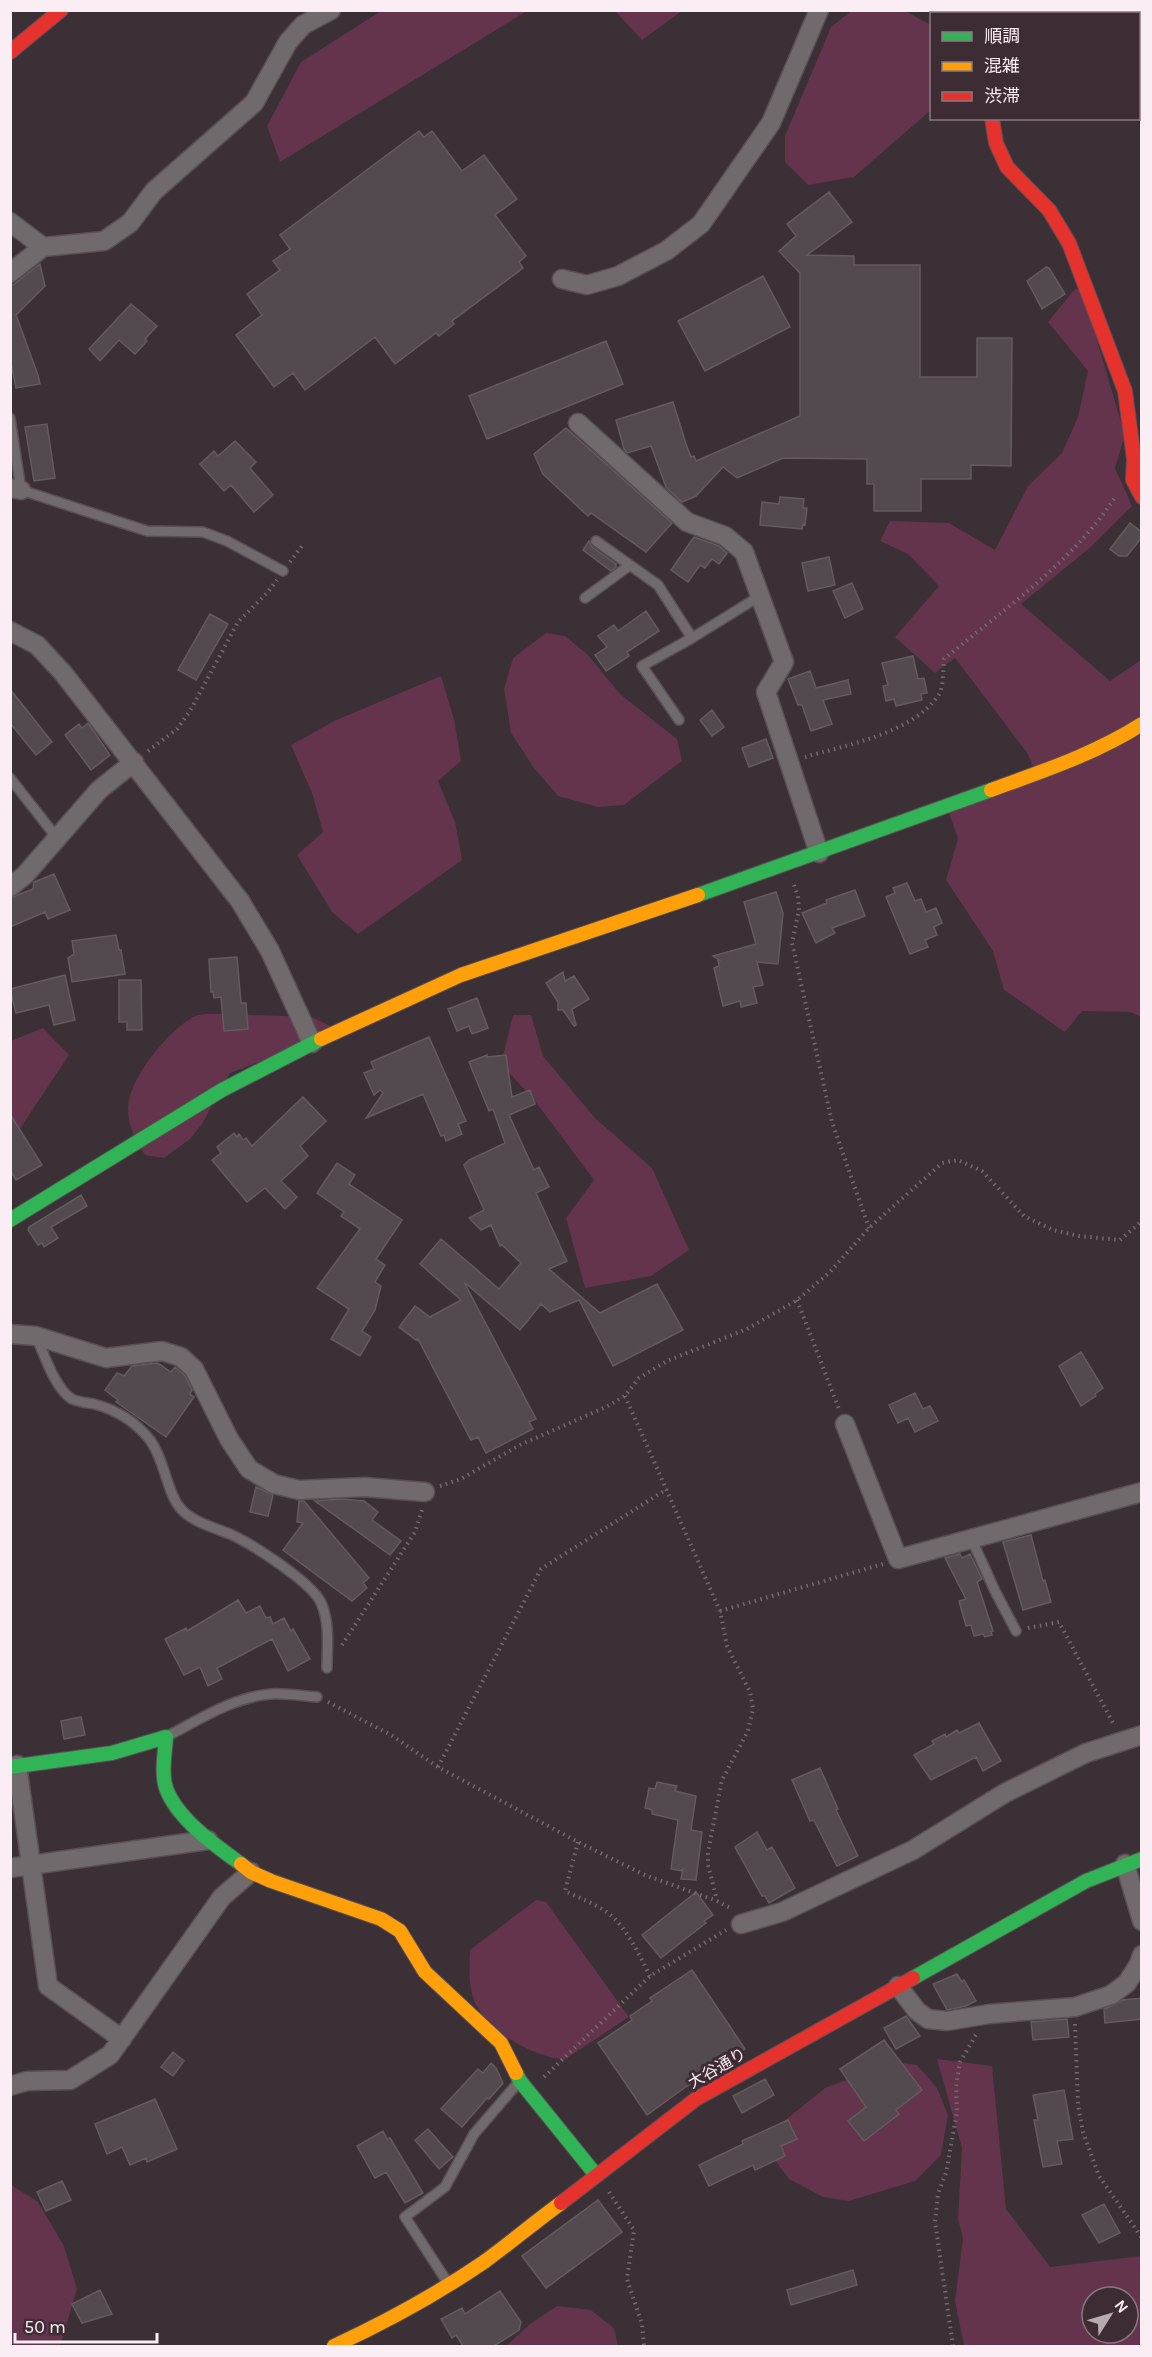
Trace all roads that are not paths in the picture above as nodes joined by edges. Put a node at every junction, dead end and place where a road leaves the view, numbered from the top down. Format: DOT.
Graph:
graph roads {
  1 [pos="61,10"];
  2 [pos="331,10"];
  3 [pos="819,10"];
  4 [pos="10,52"];
  5 [pos="992,120"];
  6 [pos="10,222"];
  7 [pos="43,247"];
  8 [pos="10,273"];
  9 [pos="562,279"];
  10 [pos="10,418"];
  11 [pos="578,423"];
  12 [pos="16,489"];
  13 [pos="1142,497"];
  14 [pos="596,541"];
  15 [pos="630,565"];
  16 [pos="284,571"];
  17 [pos="760,596"];
  18 [pos="585,598"];
  19 [pos="10,631"];
  20 [pos="692,638"];
  21 [pos="679,720"];
  22 [pos="1142,724"];
  23 [pos="134,762"];
  24 [pos="10,778"];
  25 [pos="57,838"];
  26 [pos="819,853"];
  27 [pos="10,887"];
  28 [pos="312,1043"];
  29 [pos="10,1220"];
  30 [pos="10,1334"];
  31 [pos="36,1336"];
  32 [pos="845,1424"];
  33 [pos="425,1492"];
  34 [pos="1142,1492"];
  35 [pos="972,1538"];
  36 [pos="1016,1631"];
  37 [pos="327,1668"];
  38 [pos="317,1696"];
  39 [pos="1142,1736"];
  40 [pos="166,1737"];
  41 [pos="14,1766"];
  42 [pos="208,1840"];
  43 [pos="1133,1862"];
  44 [pos="32,1865"];
  45 [pos="10,1868"];
  46 [pos="251,1872"];
  47 [pos="1142,1921"];
  48 [pos="741,1924"];
  49 [pos="1142,1956"];
  50 [pos="898,1986"];
  51 [pos="122,2039"];
  52 [pos="520,2081"];
  53 [pos="10,2086"];
  54 [pos="596,2175"];
  55 [pos="450,2285"];
  56 [pos="334,2346"];
  1 -- 4 [label="street"];
  2 -- 7 [label="street"];
  3 -- 9 [label="street"];
  5 -- 13 [label="street"];
  6 -- 7 [label="street"];
  7 -- 8 [label="street"];
  10 -- 12 [label="lane"];
  11 -- 17 [label="street"];
  12 -- 16 [label="lane"];
  14 -- 15 [label="lane"];
  15 -- 18 [label="lane"];
  15 -- 20 [label="lane"];
  17 -- 20 [label="lane"];
  17 -- 26 [label="street"];
  19 -- 23 [label="street"];
  20 -- 21 [label="lane"];
  22 -- 26 [label="street"];
  23 -- 25 [label="street"];
  23 -- 28 [label="street"];
  24 -- 25 [label="lane"];
  25 -- 27 [label="street"];
  26 -- 28 [label="street"];
  28 -- 29 [label="street"];
  30 -- 31 [label="street"];
  31 -- 33 [label="street"];
  31 -- 37 [label="lane"];
  32 -- 35 [label="street"];
  34 -- 35 [label="street"];
  35 -- 36 [label="lane"];
  38 -- 40 [label="lane"];
  39 -- 48 [label="street"];
  40 -- 41 [label="street"];
  40 -- 42 [label="street"];
  41 -- 44 [label="street"];
  42 -- 44 [label="street"];
  42 -- 46 [label="street"];
  43 -- 47 [label="street"];
  43 -- 50 [label="street, 大谷通り"];
  44 -- 45 [label="street"];
  44 -- 51 [label="street"];
  46 -- 51 [label="street"];
  46 -- 52 [label="street"];
  49 -- 50 [label="street"];
  50 -- 54 [label="street, 大谷通り"];
  51 -- 53 [label="street"];
  52 -- 54 [label="street"];
  52 -- 55 [label="lane"];
  54 -- 55 [label="street, 大谷通り"];
  55 -- 56 [label="street, 大谷通り"];
}
